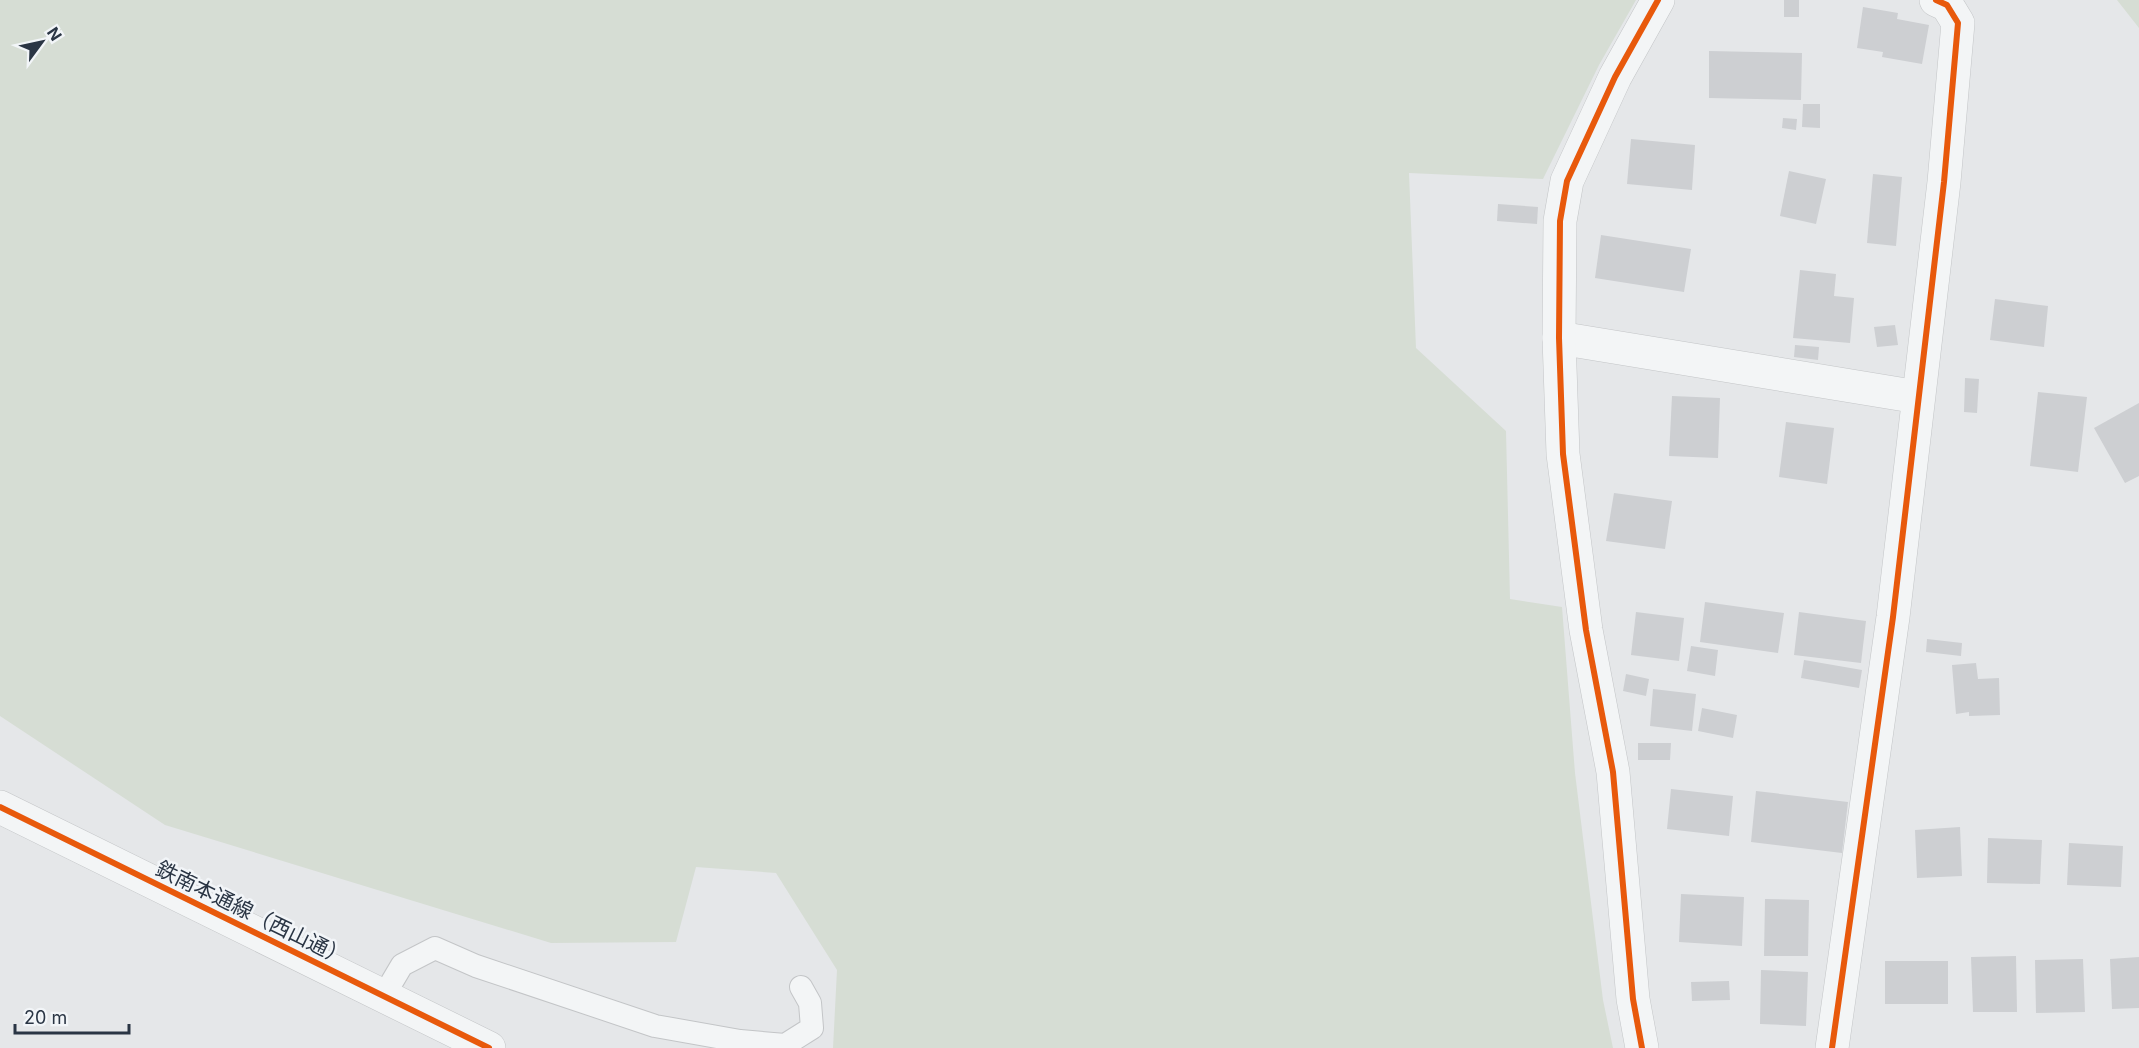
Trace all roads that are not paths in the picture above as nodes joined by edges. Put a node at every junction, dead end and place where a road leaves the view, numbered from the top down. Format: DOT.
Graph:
graph roads {
  1 [pos="1658,0"];
  2 [pos="1936,0"];
  3 [pos="1558,338"];
  4 [pos="1918,397"];
  5 [pos="0,807"];
  6 [pos="801,987"];
  7 [pos="383,997"];
  8 [pos="489,1048"];
  9 [pos="1642,1048"];
  10 [pos="1832,1048"];
  1 -- 3 [label="street"];
  2 -- 4 [label="street"];
  3 -- 4 [label="street"];
  3 -- 9 [label="street"];
  4 -- 10 [label="street"];
  5 -- 7 [label="street, 鉄南本通線（西山通）"];
  6 -- 7 [label="lane"];
  7 -- 8 [label="street, 鉄南本通線（西山通）"];
}
